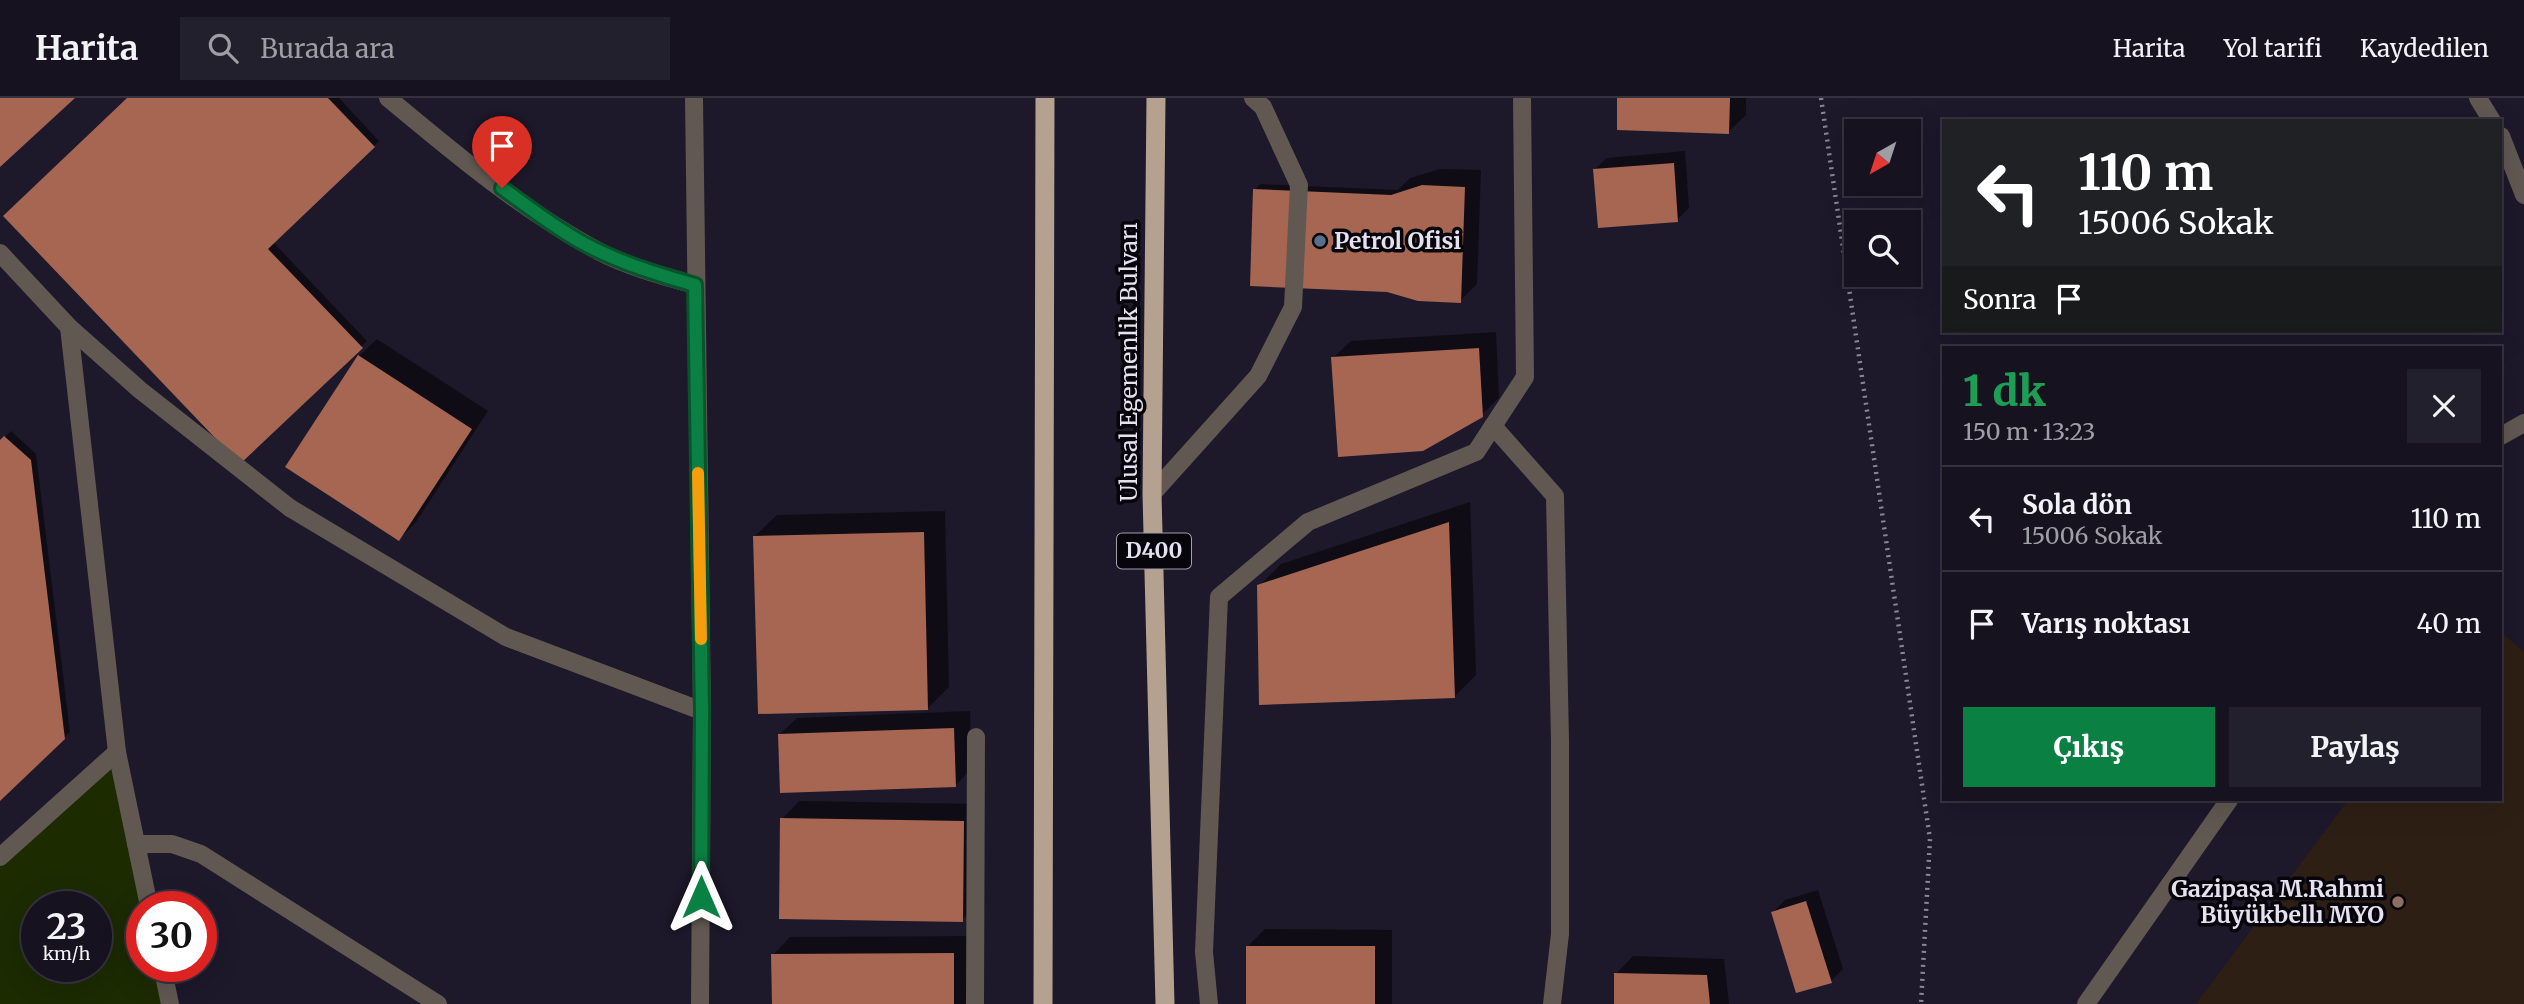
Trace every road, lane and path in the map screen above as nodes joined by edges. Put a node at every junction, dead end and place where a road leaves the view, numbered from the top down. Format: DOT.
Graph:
graph roads {
  1 [pos="388,98"];
  2 [pos="694,98"];
  3 [pos="1045,98"];
  4 [pos="1156,98"];
  5 [pos="1253,98"];
  6 [pos="1522,98"];
  7 [pos="1821,98"];
  8 [pos="2478,98"];
  9 [pos="2491,119"];
  10 [pos="2502,139"];
  11 [pos="2524,195"];
  12 [pos="0,253"];
  13 [pos="695,285"];
  14 [pos="69,327"];
  15 [pos="2524,423"];
  16 [pos="1493,426"];
  17 [pos="2502,435"];
  18 [pos="1152,494"];
  19 [pos="702,711"];
  20 [pos="976,737"];
  21 [pos="117,752"];
  22 [pos="2228,801"];
  23 [pos="136,844"];
  24 [pos="0,858"];
  25 [pos="146,891"];
  26 [pos="165,982"];
  27 [pos="170,1004"];
  28 [pos="439,1004"];
  29 [pos="700,1004"];
  30 [pos="975,1004"];
  31 [pos="1042,1004"];
  32 [pos="1165,1004"];
  33 [pos="1209,1004"];
  34 [pos="1552,1004"];
  35 [pos="1921,1004"];
  36 [pos="2086,1004"];
  1 -- 13 [label="street"];
  2 -- 13 [label="street"];
  3 -- 31 [label="highway"];
  4 -- 18 [label="highway, Ulusal Egemenlik Bulvarı / D400"];
  5 -- 18 [label="street"];
  6 -- 16 [label="street"];
  7 -- 35 [label="path"];
  8 -- 9 [label="street"];
  10 -- 11 [label="street"];
  12 -- 14 [label="street"];
  13 -- 19 [label="street"];
  14 -- 19 [label="street"];
  14 -- 21 [label="street"];
  15 -- 17 [label="street"];
  16 -- 33 [label="street"];
  16 -- 34 [label="street"];
  18 -- 32 [label="highway, Ulusal Egemenlik Bulvarı / D400"];
  19 -- 29 [label="street"];
  20 -- 30 [label="street"];
  21 -- 23 [label="street"];
  21 -- 24 [label="street"];
  22 -- 36 [label="street"];
  23 -- 25 [label="street"];
  23 -- 28 [label="street"];
  26 -- 27 [label="street"];
}
